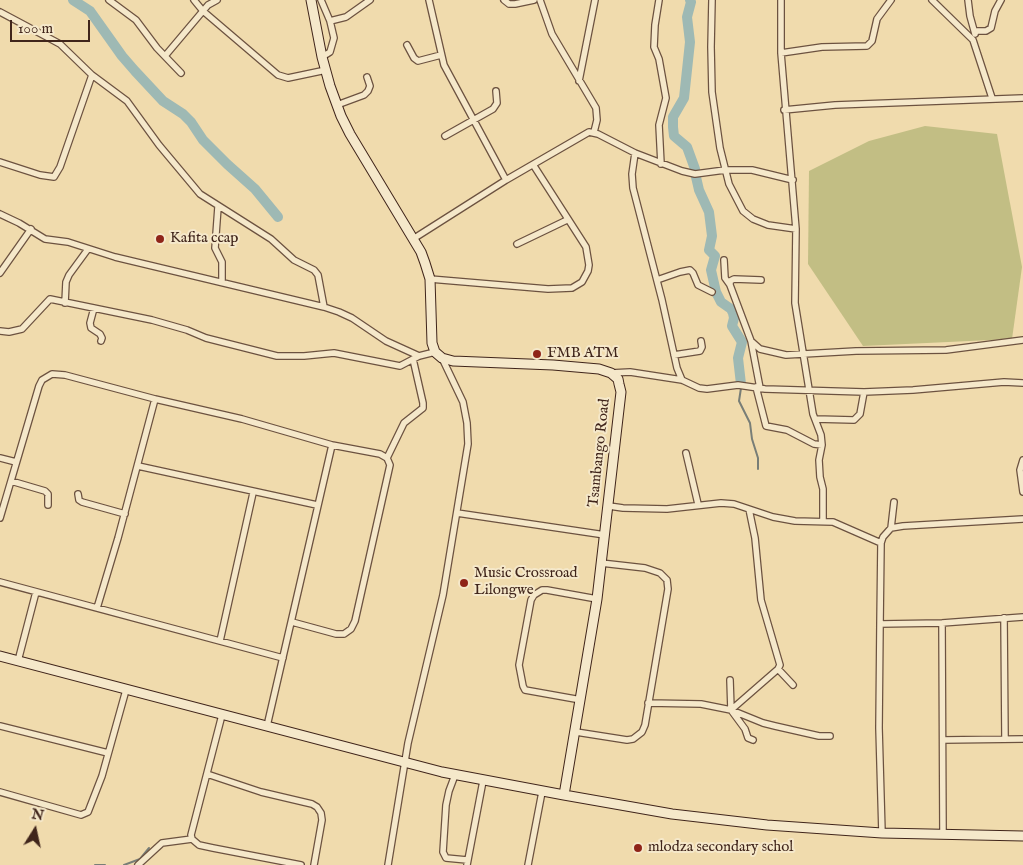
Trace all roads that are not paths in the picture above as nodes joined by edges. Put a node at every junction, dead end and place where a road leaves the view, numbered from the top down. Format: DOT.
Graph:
graph roads {
  1 [pos="109,0"];
  2 [pos="194,0"];
  3 [pos="217,0"];
  4 [pos="311,0"];
  5 [pos="321,0"];
  6 [pos="370,0"];
  7 [pos="429,0"];
  8 [pos="504,0"];
  9 [pos="534,0"];
  10 [pos="540,0"];
  11 [pos="595,0"];
  12 [pos="659,0"];
  13 [pos="712,0"];
  14 [pos="781,0"];
  15 [pos="891,0"];
  16 [pos="932,0"];
  17 [pos="968,0"];
  18 [pos="1002,0"];
  19 [pos="203,11"];
  20 [pos="0,12"];
  21 [pos="330,21"];
  22 [pos="975,33"];
  23 [pos="973,40"];
  24 [pos="407,45"];
  25 [pos="780,53"];
  26 [pos="441,55"];
  27 [pos="165,56"];
  28 [pos="322,56"];
  29 [pos="326,70"];
  30 [pos="181,73"];
  31 [pos="92,75"];
  32 [pos="368,77"];
  33 [pos="579,81"];
  34 [pos="496,91"];
  35 [pos="992,98"];
  36 [pos="1023,98"];
  37 [pos="337,105"];
  38 [pos="784,110"];
  39 [pos="474,120"];
  40 [pos="594,132"];
  41 [pos="445,136"];
  42 [pos="635,153"];
  43 [pos="0,162"];
  44 [pos="661,164"];
  45 [pos="534,166"];
  46 [pos="725,170"];
  47 [pos="506,180"];
  48 [pos="793,180"];
  49 [pos="218,207"];
  50 [pos="0,214"];
  51 [pos="567,220"];
  52 [pos="31,229"];
  53 [pos="796,229"];
  54 [pos="413,239"];
  55 [pos="517,244"];
  56 [pos="88,249"];
  57 [pos="724,260"];
  58 [pos="0,273"];
  59 [pos="430,279"];
  60 [pos="656,280"];
  61 [pos="761,280"];
  62 [pos="222,282"];
  63 [pos="730,285"];
  64 [pos="712,292"];
  65 [pos="66,303"];
  66 [pos="324,307"];
  67 [pos="94,308"];
  68 [pos="0,331"];
  69 [pos="1023,340"];
  70 [pos="101,341"];
  71 [pos="701,341"];
  72 [pos="751,341"];
  73 [pos="803,354"];
  74 [pos="438,355"];
  75 [pos="674,355"];
  76 [pos="416,358"];
  77 [pos="610,373"];
  78 [pos="682,380"];
  79 [pos="1023,382"];
  80 [pos="758,388"];
  81 [pos="811,391"];
  82 [pos="864,392"];
  83 [pos="155,399"];
  84 [pos="816,419"];
  85 [pos="332,444"];
  86 [pos="822,446"];
  87 [pos="686,453"];
  88 [pos="0,458"];
  89 [pos="387,458"];
  90 [pos="1023,460"];
  91 [pos="16,462"];
  92 [pos="138,466"];
  93 [pos="10,482"];
  94 [pos="1023,492"];
  95 [pos="253,493"];
  96 [pos="78,494"];
  97 [pos="894,502"];
  98 [pos="698,504"];
  99 [pos="48,505"];
  100 [pos="317,506"];
  101 [pos="609,506"];
  102 [pos="749,509"];
  103 [pos="457,512"];
  104 [pos="125,514"];
  105 [pos="0,518"];
  106 [pos="1023,519"];
  107 [pos="823,521"];
  108 [pos="891,528"];
  109 [pos="605,535"];
  110 [pos="881,543"];
  111 [pos="601,562"];
  112 [pos="0,582"];
  113 [pos="36,592"];
  114 [pos="597,599"];
  115 [pos="97,608"];
  116 [pos="1023,617"];
  117 [pos="1004,618"];
  118 [pos="292,622"];
  119 [pos="880,624"];
  120 [pos="942,624"];
  121 [pos="220,641"];
  122 [pos="0,656"];
  123 [pos="283,658"];
  124 [pos="18,661"];
  125 [pos="778,669"];
  126 [pos="730,680"];
  127 [pos="793,685"];
  128 [pos="126,690"];
  129 [pos="581,700"];
  130 [pos="648,703"];
  131 [pos="731,710"];
  132 [pos="222,715"];
  133 [pos="0,726"];
  134 [pos="267,726"];
  135 [pos="576,732"];
  136 [pos="830,736"];
  137 [pos="1006,739"];
  138 [pos="1023,739"];
  139 [pos="753,740"];
  140 [pos="943,740"];
  141 [pos="108,753"];
  142 [pos="406,763"];
  143 [pos="206,774"];
  144 [pos="455,775"];
  145 [pos="483,780"];
  146 [pos="0,792"];
  147 [pos="542,792"];
  148 [pos="564,796"];
  149 [pos="882,833"];
  150 [pos="943,834"];
  151 [pos="1023,836"];
  152 [pos="192,839"];
  153 [pos="467,863"];
  154 [pos="138,865"];
  155 [pos="301,865"];
  156 [pos="314,865"];
  157 [pos="388,865"];
  158 [pos="528,865"];
  1 -- 27 [label="street"];
  2 -- 19 [label="street"];
  3 -- 19 [label="street"];
  4 -- 28 [label="street"];
  5 -- 21 [label="street"];
  6 -- 21 [label="street"];
  7 -- 26 [label="street"];
  8 -- 9 [label="street"];
  10 -- 33 [label="street"];
  11 -- 33 [label="street"];
  12 -- 44 [label="street"];
  13 -- 46 [label="street"];
  14 -- 25 [label="street"];
  15 -- 25 [label="street"];
  16 -- 23 [label="street"];
  17 -- 22 [label="street"];
  18 -- 22 [label="street"];
  19 -- 27 [label="street"];
  19 -- 29 [label="street"];
  20 -- 31 [label="street"];
  21 -- 28 [label="street"];
  22 -- 23 [label="street"];
  23 -- 35 [label="street"];
  24 -- 26 [label="street"];
  25 -- 38 [label="street"];
  26 -- 39 [label="street"];
  27 -- 30 [label="street"];
  28 -- 29 [label="street"];
  29 -- 37 [label="street"];
  31 -- 43 [label="street"];
  31 -- 49 [label="street"];
  32 -- 37 [label="street"];
  33 -- 40 [label="street"];
  34 -- 39 [label="street"];
  35 -- 36 [label="street"];
  35 -- 38 [label="street"];
  37 -- 54 [label="street"];
  38 -- 48 [label="street"];
  39 -- 41 [label="street"];
  39 -- 47 [label="street"];
  40 -- 42 [label="street"];
  40 -- 45 [label="street"];
  42 -- 44 [label="street"];
  42 -- 60 [label="street"];
  44 -- 46 [label="street"];
  45 -- 47 [label="street"];
  45 -- 51 [label="street"];
  46 -- 48 [label="street"];
  46 -- 53 [label="street"];
  47 -- 54 [label="street"];
  48 -- 53 [label="street"];
  49 -- 62 [label="street"];
  49 -- 66 [label="street"];
  50 -- 52 [label="street"];
  51 -- 55 [label="street"];
  51 -- 59 [label="street"];
  52 -- 56 [label="street"];
  52 -- 58 [label="street"];
  53 -- 73 [label="street"];
  54 -- 59 [label="street"];
  56 -- 62 [label="street"];
  56 -- 65 [label="street"];
  57 -- 63 [label="street"];
  59 -- 74 [label="street"];
  60 -- 64 [label="street"];
  60 -- 75 [label="street"];
  61 -- 63 [label="street"];
  62 -- 66 [label="street"];
  63 -- 72 [label="street"];
  65 -- 67 [label="street"];
  65 -- 68 [label="street"];
  66 -- 76 [label="street"];
  67 -- 70 [label="street"];
  67 -- 76 [label="street"];
  69 -- 73 [label="street"];
  71 -- 75 [label="street"];
  72 -- 73 [label="street"];
  72 -- 80 [label="street"];
  73 -- 81 [label="street"];
  74 -- 76 [label="street"];
  74 -- 77 [label="street"];
  74 -- 103 [label="street"];
  75 -- 78 [label="street"];
  76 -- 89 [label="street"];
  77 -- 78 [label="street"];
  77 -- 101 [label="street, Tsambango Road"];
  78 -- 80 [label="street"];
  79 -- 82 [label="street"];
  80 -- 81 [label="street"];
  80 -- 86 [label="street"];
  81 -- 82 [label="street"];
  81 -- 84 [label="street"];
  82 -- 84 [label="street"];
  83 -- 85 [label="street"];
  83 -- 91 [label="street"];
  83 -- 92 [label="street"];
  84 -- 86 [label="street"];
  85 -- 89 [label="street"];
  85 -- 100 [label="street"];
  86 -- 107 [label="street"];
  87 -- 98 [label="street"];
  88 -- 91 [label="street"];
  89 -- 118 [label="street"];
  90 -- 94 [label="street"];
  91 -- 93 [label="street"];
  92 -- 95 [label="street"];
  92 -- 104 [label="street"];
  93 -- 99 [label="street"];
  93 -- 105 [label="street"];
  95 -- 100 [label="street"];
  95 -- 121 [label="street"];
  96 -- 104 [label="street"];
  97 -- 108 [label="street"];
  98 -- 101 [label="street"];
  98 -- 102 [label="street"];
  100 -- 118 [label="street"];
  101 -- 109 [label="street, Tsambango Road"];
  102 -- 107 [label="street"];
  102 -- 125 [label="street"];
  103 -- 109 [label="street"];
  103 -- 142 [label="street"];
  104 -- 115 [label="street"];
  106 -- 108 [label="street"];
  107 -- 110 [label="street"];
  108 -- 110 [label="street"];
  109 -- 111 [label="street, Tsambango Road"];
  110 -- 119 [label="street"];
  111 -- 114 [label="street, Tsambango Road"];
  111 -- 130 [label="street"];
  112 -- 113 [label="street"];
  113 -- 115 [label="street"];
  113 -- 124 [label="street"];
  114 -- 129 [label="street, Tsambango Road"];
  114 -- 129 [label="street"];
  115 -- 121 [label="street"];
  116 -- 117 [label="street"];
  117 -- 120 [label="street"];
  117 -- 137 [label="street"];
  118 -- 123 [label="street"];
  119 -- 120 [label="street"];
  119 -- 149 [label="street"];
  120 -- 140 [label="street"];
  121 -- 123 [label="street"];
  122 -- 124 [label="street"];
  123 -- 134 [label="street"];
  124 -- 128 [label="street"];
  125 -- 127 [label="street"];
  125 -- 131 [label="street"];
  126 -- 131 [label="street"];
  128 -- 132 [label="street"];
  128 -- 141 [label="street"];
  129 -- 135 [label="street, Tsambango Road"];
  130 -- 131 [label="street"];
  130 -- 135 [label="street"];
  131 -- 136 [label="street"];
  131 -- 139 [label="street"];
  132 -- 134 [label="street"];
  132 -- 143 [label="street"];
  133 -- 141 [label="street"];
  134 -- 142 [label="street"];
  135 -- 148 [label="street, Tsambango Road"];
  137 -- 138 [label="street"];
  137 -- 140 [label="street"];
  140 -- 150 [label="street"];
  141 -- 146 [label="street"];
  142 -- 144 [label="street"];
  142 -- 157 [label="street"];
  143 -- 152 [label="street"];
  143 -- 156 [label="street"];
  144 -- 145 [label="street"];
  144 -- 153 [label="street"];
  145 -- 147 [label="street"];
  145 -- 153 [label="street"];
  147 -- 148 [label="street"];
  147 -- 158 [label="street"];
  148 -- 149 [label="street"];
  149 -- 150 [label="street"];
  150 -- 151 [label="street"];
  152 -- 154 [label="street"];
  152 -- 155 [label="street"];
}
